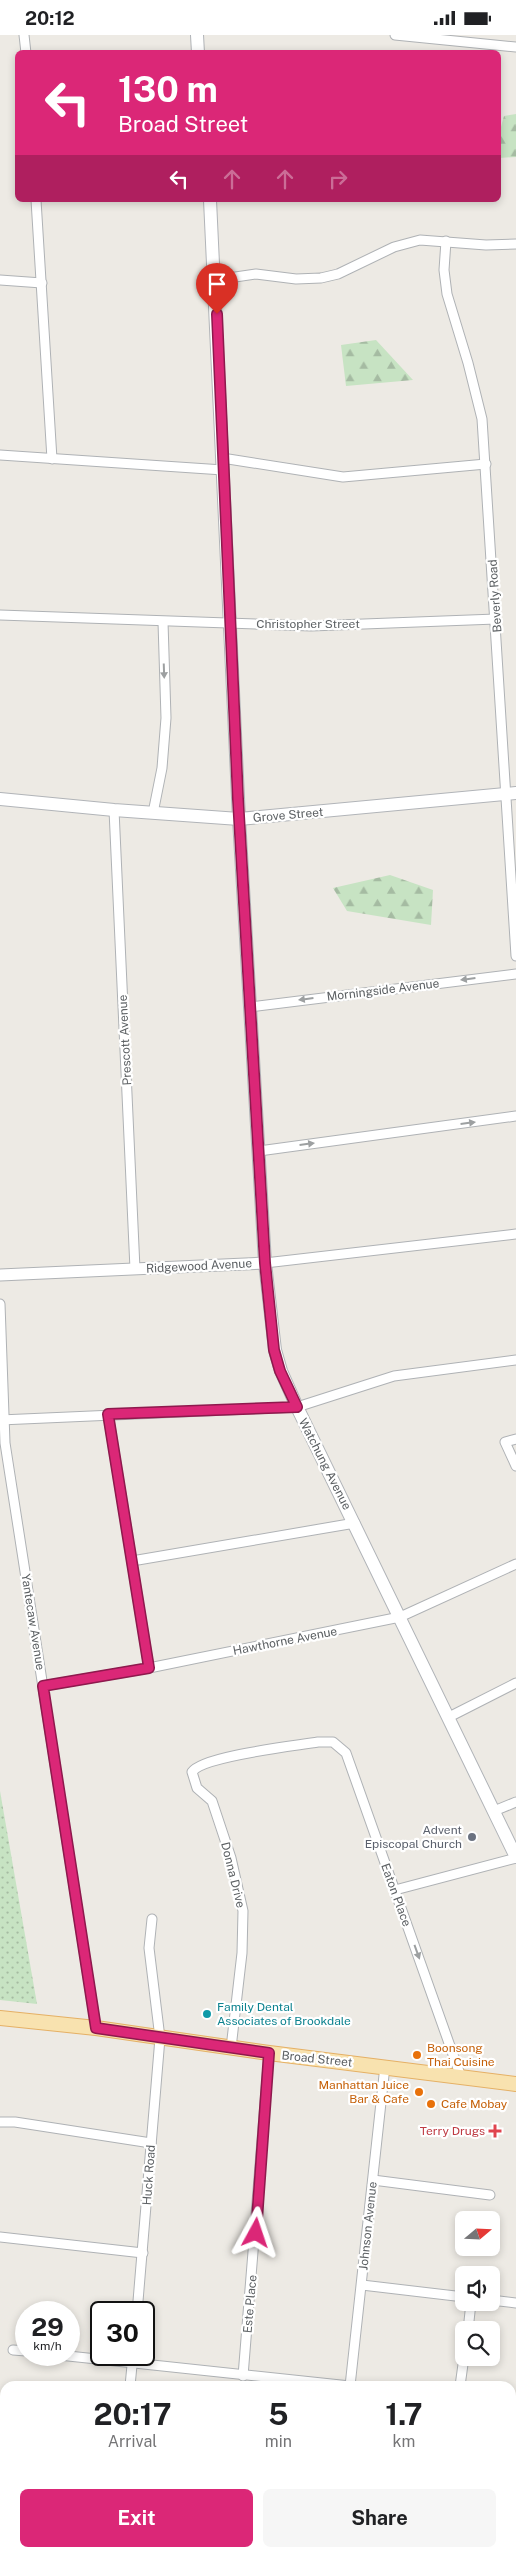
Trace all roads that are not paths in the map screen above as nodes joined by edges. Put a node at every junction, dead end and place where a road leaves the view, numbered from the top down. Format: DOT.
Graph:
graph roads {
  1 [pos="24,35"];
  2 [pos="197,35"];
  3 [pos="395,35"];
  4 [pos="516,47"];
  5 [pos="26,50"];
  6 [pos="198,50"];
  7 [pos="36,202"];
  8 [pos="210,202"];
  9 [pos="446,241"];
  10 [pos="516,244"];
  11 [pos="0,280"];
  12 [pos="215,280"];
  13 [pos="42,283"];
  14 [pos="0,455"];
  15 [pos="52,459"];
  16 [pos="222,464"];
  17 [pos="486,464"];
  18 [pos="0,615"];
  19 [pos="496,619"];
  20 [pos="163,622"];
  21 [pos="230,625"];
  22 [pos="511,794"];
  23 [pos="0,799"];
  24 [pos="114,811"];
  25 [pos="153,813"];
  26 [pos="240,819"];
  27 [pos="516,956"];
  28 [pos="516,974"];
  29 [pos="250,1007"];
  30 [pos="516,1116"];
  31 [pos="259,1151"];
  32 [pos="516,1233"];
  33 [pos="265,1263"];
  34 [pos="135,1269"];
  35 [pos="0,1275"];
  36 [pos="0,1304"];
  37 [pos="516,1360"];
  38 [pos="297,1407"];
  39 [pos="108,1414"];
  40 [pos="1,1420"];
  41 [pos="516,1439"];
  42 [pos="516,1466"];
  43 [pos="355,1523"];
  44 [pos="132,1561"];
  45 [pos="516,1564"];
  46 [pos="400,1617"];
  47 [pos="149,1668"];
  48 [pos="516,1683"];
  49 [pos="43,1686"];
  50 [pos="449,1717"];
  51 [pos="219,1759"];
  52 [pos="516,1802"];
  53 [pos="494,1811"];
  54 [pos="516,1858"];
  55 [pos="394,1890"];
  56 [pos="152,1919"];
  57 [pos="0,2018"];
  58 [pos="96,2028"];
  59 [pos="160,2038"];
  60 [pos="231,2048"];
  61 [pos="269,2053"];
  62 [pos="385,2066"];
  63 [pos="461,2077"];
  64 [pos="516,2084"];
  65 [pos="0,2122"];
  66 [pos="151,2143"];
  67 [pos="373,2179"];
  68 [pos="490,2195"];
  69 [pos="0,2237"];
  70 [pos="143,2253"];
  71 [pos="362,2285"];
  72 [pos="455,2296"];
  73 [pos="138,2301"];
  74 [pos="500,2301"];
  75 [pos="516,2303"];
  76 [pos="155,2362"];
  77 [pos="131,2366"];
  78 [pos="463,2366"];
  79 [pos="244,2376"];
  80 [pos="130,2381"];
  81 [pos="297,2381"];
  82 [pos="351,2381"];
  83 [pos="461,2381"];
  1 -- 5 [label="street"];
  2 -- 6 [label="main road"];
  3 -- 4 [label="street"];
  7 -- 13 [label="street"];
  8 -- 12 [label="main road, Watchung Avenue"];
  9 -- 10 [label="street"];
  9 -- 12 [label="street"];
  9 -- 17 [label="street, Beverly Road"];
  11 -- 13 [label="street"];
  12 -- 16 [label="main road, Watchung Avenue"];
  13 -- 15 [label="street"];
  14 -- 15 [label="street"];
  15 -- 16 [label="street"];
  16 -- 17 [label="street"];
  16 -- 21 [label="main road, Watchung Avenue"];
  17 -- 19 [label="street, Beverly Road"];
  18 -- 20 [label="street, Christopher Street"];
  19 -- 21 [label="street, Christopher Street"];
  19 -- 22 [label="street, Beverly Road"];
  20 -- 21 [label="street, Christopher Street"];
  20 -- 25 [label="street, one-way"];
  21 -- 26 [label="main road, Watchung Avenue"];
  22 -- 26 [label="main road, Grove Street"];
  22 -- 27 [label="street, Beverly Road"];
  23 -- 24 [label="main road, Grove Street"];
  24 -- 25 [label="main road, Grove Street"];
  24 -- 34 [label="street, Prescott Avenue"];
  25 -- 26 [label="main road, Grove Street"];
  26 -- 29 [label="main road, Watchung Avenue"];
  28 -- 29 [label="street, Morningside Avenue, one-way"];
  29 -- 31 [label="main road, Watchung Avenue"];
  31 -- 30 [label="street, one-way"];
  31 -- 33 [label="main road, Watchung Avenue"];
  32 -- 33 [label="street, Ridgewood Avenue"];
  33 -- 34 [label="street, Ridgewood Avenue"];
  33 -- 38 [label="main road, Watchung Avenue"];
  34 -- 35 [label="street, Ridgewood Avenue"];
  36 -- 40 [label="street, Yantecaw Avenue"];
  37 -- 38 [label="street"];
  38 -- 39 [label="street"];
  38 -- 43 [label="main road, Watchung Avenue"];
  39 -- 40 [label="street"];
  39 -- 44 [label="street"];
  40 -- 49 [label="street, Yantecaw Avenue"];
  41 -- 42 [label="street"];
  43 -- 44 [label="street"];
  43 -- 46 [label="main road, Watchung Avenue"];
  44 -- 47 [label="street"];
  45 -- 46 [label="street, Hawthorne Avenue"];
  46 -- 47 [label="street, Hawthorne Avenue"];
  46 -- 50 [label="main road, Watchung Avenue"];
  47 -- 49 [label="street, Hawthorne Avenue"];
  48 -- 50 [label="street"];
  49 -- 58 [label="street, Yantecaw Avenue"];
  50 -- 53 [label="main road, Watchung Avenue"];
  51 -- 55 [label="street, Eaton Place"];
  51 -- 60 [label="street, Donna Drive"];
  52 -- 53 [label="street"];
  53 -- 54 [label="main road, Watchung Avenue"];
  54 -- 55 [label="street"];
  55 -- 63 [label="street, Eaton Place, one-way"];
  56 -- 59 [label="street, Huck Road"];
  57 -- 58 [label="main road, Broad Street"];
  58 -- 59 [label="main road, Broad Street"];
  59 -- 60 [label="main road, Broad Street"];
  59 -- 66 [label="street, Huck Road"];
  60 -- 61 [label="main road, Broad Street"];
  61 -- 62 [label="main road, Broad Street"];
  61 -- 79 [label="street, Este Place"];
  62 -- 63 [label="main road, Broad Street"];
  62 -- 67 [label="street, Johnson Avenue"];
  63 -- 64 [label="main road, Broad Street"];
  65 -- 66 [label="street"];
  66 -- 70 [label="street, Huck Road"];
  67 -- 68 [label="street"];
  67 -- 71 [label="street, Johnson Avenue"];
  69 -- 70 [label="street"];
  70 -- 73 [label="street, Huck Road"];
  71 -- 72 [label="street"];
  71 -- 82 [label="street, Johnson Avenue"];
  74 -- 75 [label="street"];
  76 -- 79 [label="street"];
  77 -- 80 [label="street"];
  78 -- 83 [label="street"];
  79 -- 81 [label="street"];
}
